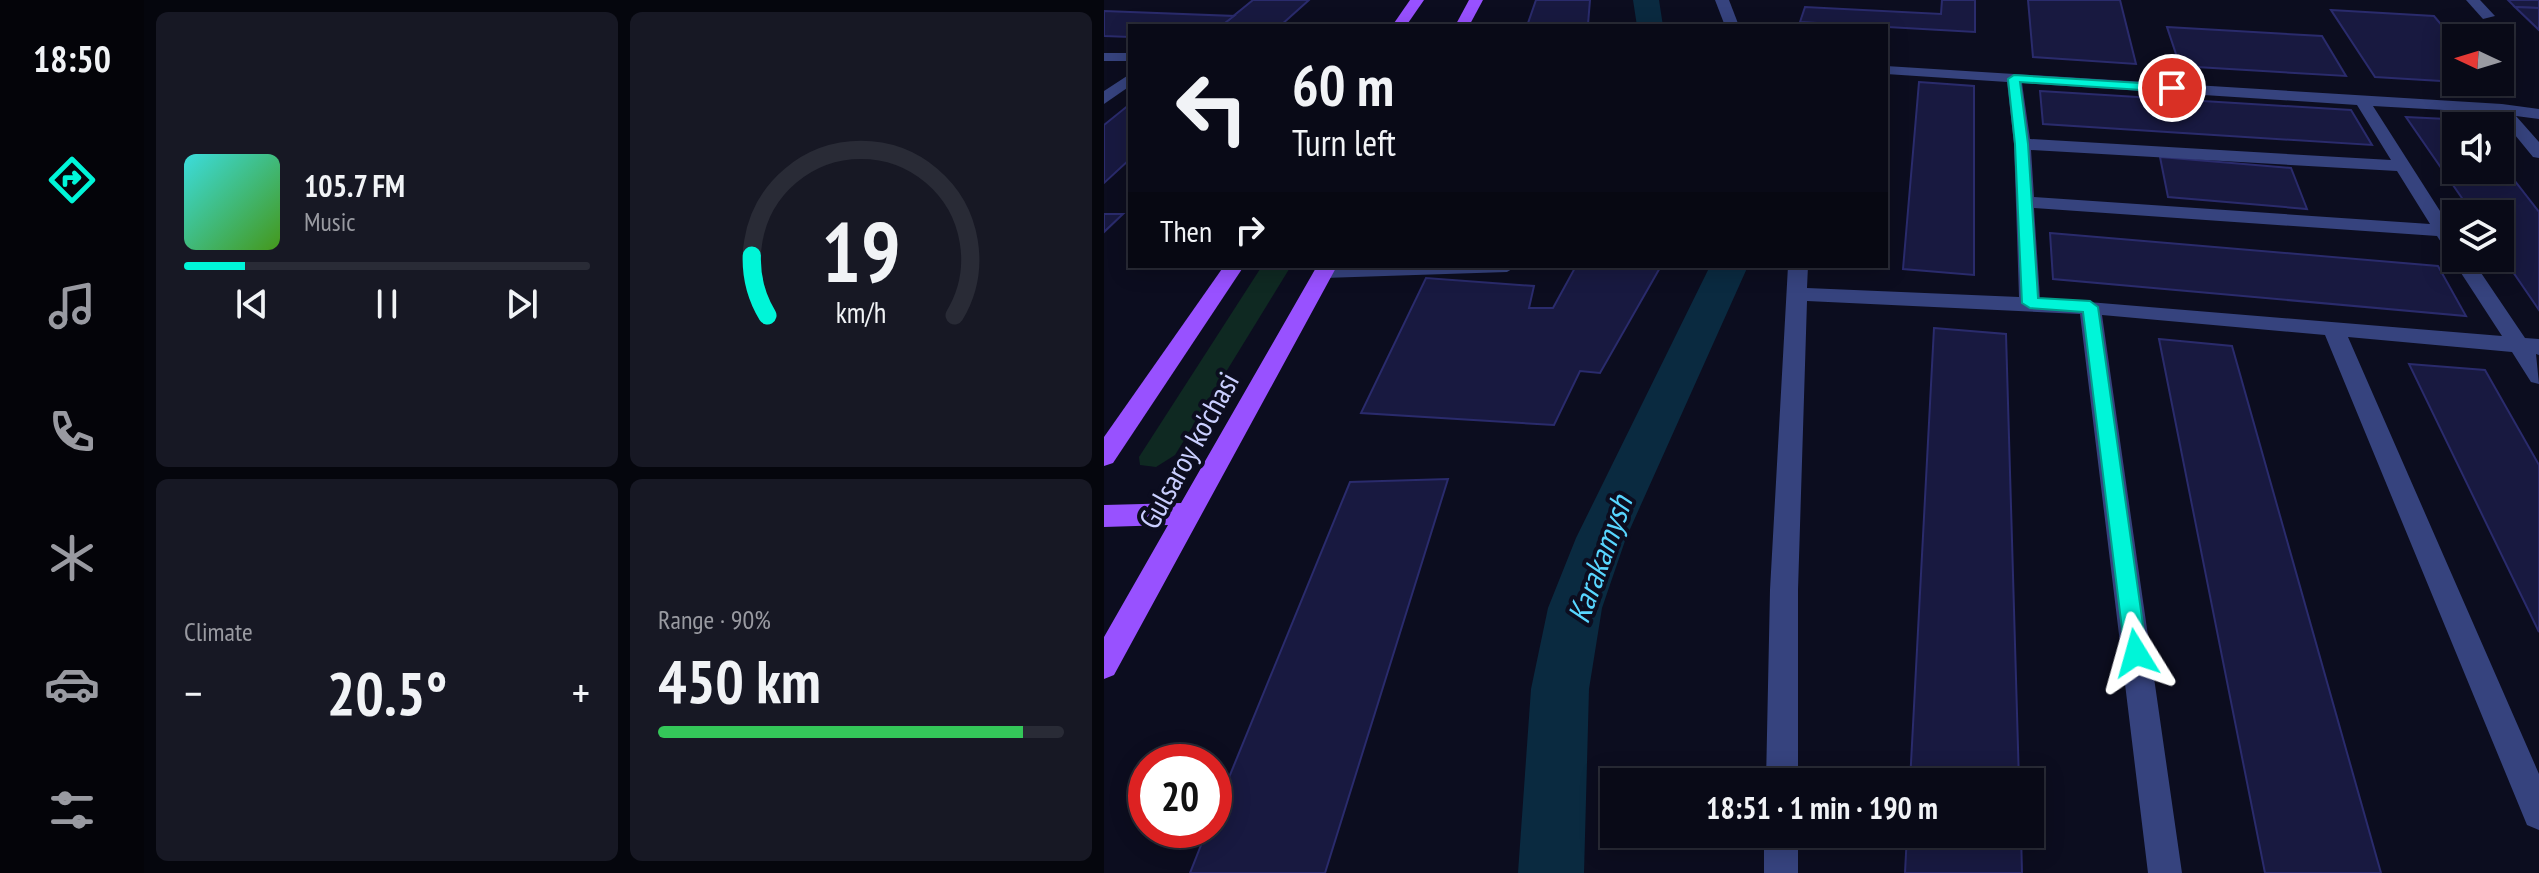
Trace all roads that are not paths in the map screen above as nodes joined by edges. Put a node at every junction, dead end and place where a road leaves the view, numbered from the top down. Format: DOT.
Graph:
graph roads {
  1 [pos="1417,0"];
  2 [pos="1476,0"];
  3 [pos="1722,0"];
  4 [pos="2473,0"];
  5 [pos="2488,16"];
  6 [pos="1400,24"];
  7 [pos="1463,24"];
  8 [pos="1731,24"];
  9 [pos="1104,57"];
  10 [pos="1128,57"];
  11 [pos="1888,70"];
  12 [pos="2014,79"];
  13 [pos="1128,81"];
  14 [pos="1104,99"];
  15 [pos="2362,100"];
  16 [pos="2502,109"];
  17 [pos="2539,114"];
  18 [pos="2022,144"];
  19 [pos="2539,153"];
  20 [pos="2402,166"];
  21 [pos="2025,202"];
  22 [pos="2442,229"];
  23 [pos="2442,231"];
  24 [pos="1233,268"];
  25 [pos="1386,268"];
  26 [pos="1798,268"];
  27 [pos="1326,269"];
  28 [pos="2472,272"];
  29 [pos="1796,294"];
  30 [pos="2030,303"];
  31 [pos="2090,307"];
  32 [pos="2333,328"];
  33 [pos="2529,346"];
  34 [pos="2539,376"];
  35 [pos="1104,456"];
  36 [pos="1188,514"];
  37 [pos="1104,516"];
  38 [pos="1104,665"];
  39 [pos="1782,768"];
  40 [pos="2539,813"];
  41 [pos="1781,848"];
  42 [pos="1781,873"];
  43 [pos="2165,873"];
  1 -- 6 [label="main road"];
  2 -- 7 [label="main road"];
  3 -- 8 [label="street"];
  4 -- 5 [label="street"];
  9 -- 10 [label="street"];
  11 -- 12 [label="street"];
  12 -- 15 [label="street"];
  12 -- 18 [label="street"];
  13 -- 14 [label="street"];
  15 -- 16 [label="street"];
  15 -- 20 [label="street"];
  16 -- 17 [label="street"];
  16 -- 19 [label="street"];
  18 -- 20 [label="street"];
  18 -- 21 [label="street"];
  20 -- 22 [label="street"];
  21 -- 23 [label="street"];
  21 -- 30 [label="street"];
  24 -- 35 [label="main road"];
  25 -- 27 [label="street"];
  26 -- 29 [label="street"];
  27 -- 36 [label="main road, Gulsaroy ko'chasi"];
  28 -- 33 [label="street"];
  29 -- 30 [label="street"];
  29 -- 39 [label="street"];
  30 -- 31 [label="street"];
  31 -- 32 [label="street"];
  31 -- 43 [label="street"];
  32 -- 33 [label="street"];
  32 -- 40 [label="street"];
  33 -- 34 [label="street"];
  36 -- 37 [label="main road"];
  36 -- 38 [label="main road, Gulsaroy ko'chasi"];
  41 -- 42 [label="street"];
}
